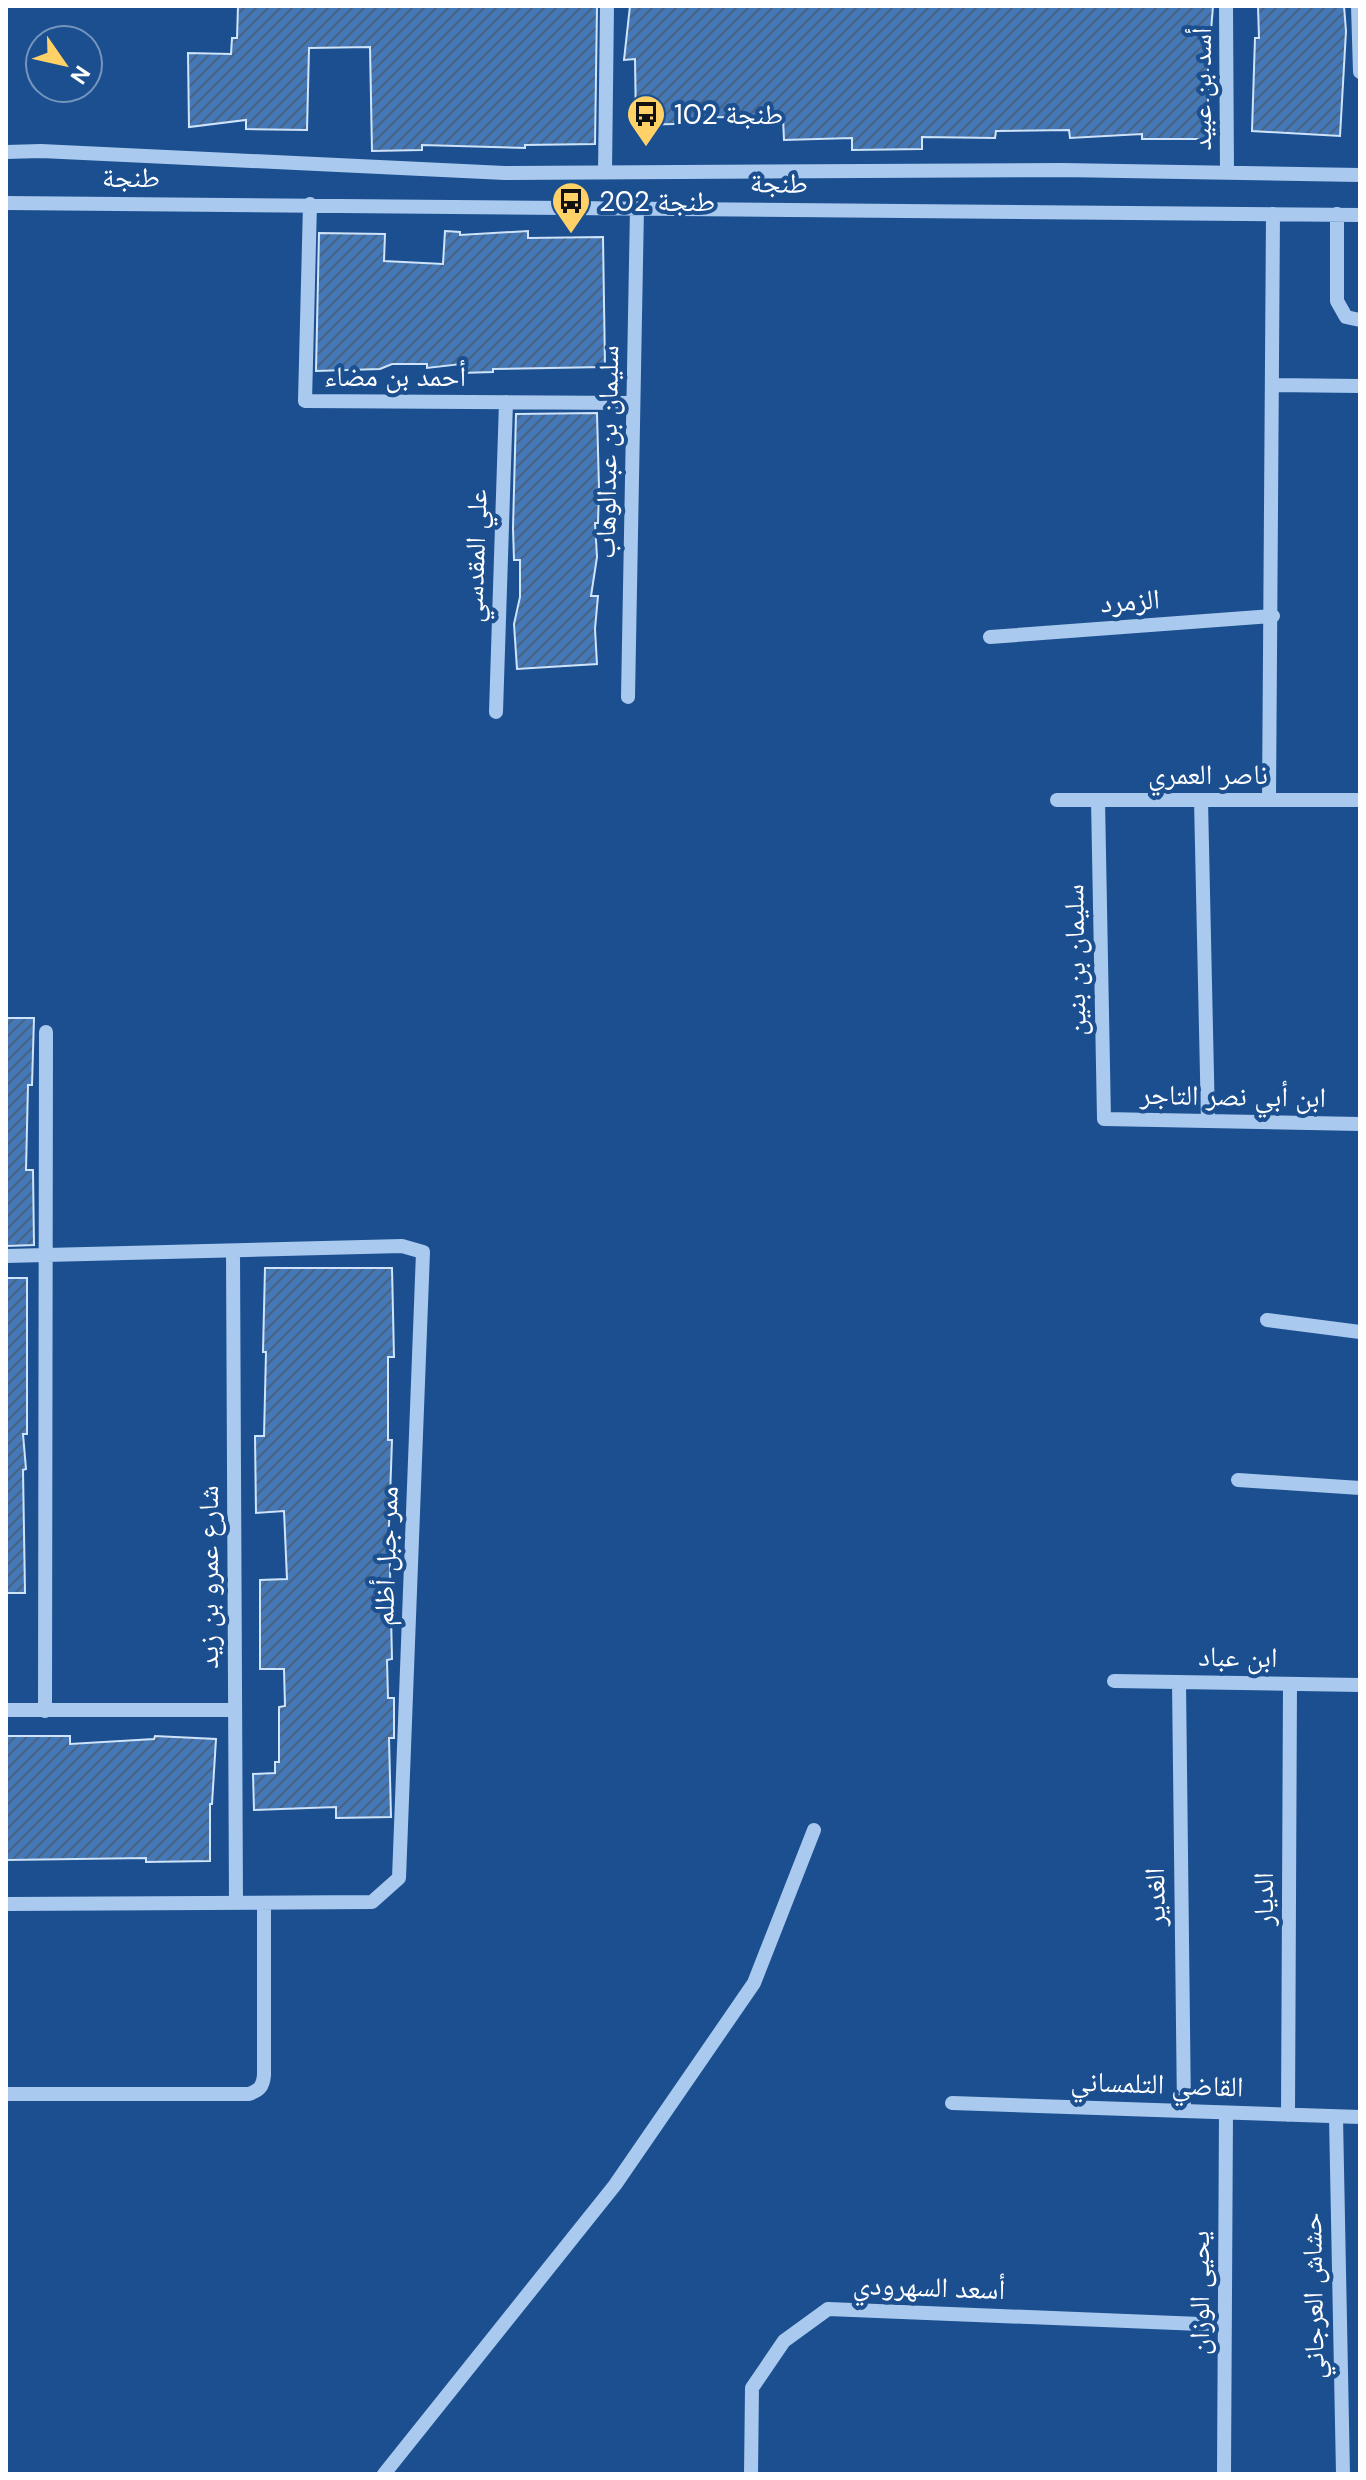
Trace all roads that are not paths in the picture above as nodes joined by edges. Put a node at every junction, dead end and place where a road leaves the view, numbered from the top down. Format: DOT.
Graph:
graph roads {
  1 [pos="607,6"];
  2 [pos="1226,6"];
  3 [pos="1358,6"];
  4 [pos="1360,72"];
  5 [pos="6,152"];
  6 [pos="605,172"];
  7 [pos="1227,172"];
  8 [pos="1360,175"];
  9 [pos="6,203"];
  10 [pos="310,204"];
  11 [pos="637,208"];
  12 [pos="1273,214"];
  13 [pos="1337,214"];
  14 [pos="1360,215"];
  15 [pos="1360,320"];
  16 [pos="1272,385"];
  17 [pos="1360,386"];
  18 [pos="506,402"];
  19 [pos="633,403"];
  20 [pos="1272,616"];
  21 [pos="990,637"];
  22 [pos="628,697"];
  23 [pos="496,712"];
  24 [pos="1057,800"];
  25 [pos="1098,800"];
  26 [pos="1201,800"];
  27 [pos="1269,800"];
  28 [pos="1360,800"];
  29 [pos="46,1032"];
  30 [pos="1104,1119"];
  31 [pos="1208,1121"];
  32 [pos="1360,1124"];
  33 [pos="233,1251"];
  34 [pos="47,1255"];
  35 [pos="6,1256"];
  36 [pos="1267,1320"];
  37 [pos="1360,1332"];
  38 [pos="1238,1480"];
  39 [pos="1360,1488"];
  40 [pos="1114,1681"];
  41 [pos="1179,1682"];
  42 [pos="1290,1684"];
  43 [pos="1360,1685"];
  44 [pos="6,1710"];
  45 [pos="235,1710"];
  46 [pos="45,1711"];
  47 [pos="814,1830"];
  48 [pos="236,1902"];
  49 [pos="6,1904"];
  50 [pos="264,1904"];
  51 [pos="6,2094"];
  52 [pos="952,2103"];
  53 [pos="1184,2111"];
  54 [pos="1226,2113"];
  55 [pos="1288,2115"];
  56 [pos="1336,2117"];
  57 [pos="1360,2117"];
  58 [pos="1225,2325"];
  59 [pos="384,2474"];
  60 [pos="751,2474"];
  61 [pos="1224,2474"];
  62 [pos="1343,2474"];
  1 -- 6 [label="street"];
  2 -- 7 [label="street, أسد بن عبيد"];
  3 -- 4 [label="street"];
  5 -- 6 [label="street, طنجة"];
  6 -- 7 [label="street, طنجة"];
  7 -- 8 [label="street, طنجة"];
  9 -- 10 [label="street, طنجة"];
  10 -- 11 [label="street, طنجة"];
  10 -- 18 [label="street, أحمد بن مضاء"];
  11 -- 12 [label="street, طنجة"];
  11 -- 19 [label="street, سليمان بن عبدالوهاب"];
  12 -- 13 [label="street, طنجة"];
  12 -- 16 [label="street"];
  13 -- 14 [label="street, طنجة"];
  13 -- 15 [label="street"];
  16 -- 17 [label="street"];
  16 -- 20 [label="street"];
  18 -- 19 [label="street, أحمد بن مضاء"];
  18 -- 23 [label="street, علي المقدسي"];
  19 -- 22 [label="street, سليمان بن عبدالوهاب"];
  20 -- 21 [label="street, الزمرد"];
  20 -- 27 [label="street"];
  24 -- 25 [label="street, ناصر العمري"];
  25 -- 26 [label="street, ناصر العمري"];
  25 -- 30 [label="street, سليمان بن بنين"];
  26 -- 27 [label="street, ناصر العمري"];
  26 -- 31 [label="street"];
  27 -- 28 [label="street, ناصر العمري"];
  29 -- 34 [label="street"];
  30 -- 31 [label="street, ابن أبي نصر التاجر"];
  31 -- 32 [label="street, ابن أبي نصر التاجر"];
  33 -- 34 [label="street, ممر جبل أظلم"];
  33 -- 45 [label="street, شارع عمرو بن زيد"];
  33 -- 50 [label="street, ممر جبل أظلم"];
  34 -- 35 [label="street, ممر جبل أظلم"];
  34 -- 46 [label="street"];
  36 -- 37 [label="street"];
  38 -- 39 [label="street"];
  40 -- 41 [label="street, ابن عباد"];
  41 -- 42 [label="street, ابن عباد"];
  41 -- 53 [label="street, الغدير"];
  42 -- 43 [label="street, ابن عباد"];
  42 -- 55 [label="street, الديار"];
  44 -- 46 [label="street"];
  45 -- 46 [label="street"];
  45 -- 48 [label="street, شارع عمرو بن زيد"];
  47 -- 59 [label="street"];
  48 -- 49 [label="street, ممر جبل أظلم"];
  48 -- 50 [label="street, ممر جبل أظلم"];
  50 -- 51 [label="street"];
  52 -- 53 [label="street, القاضي التلمساني"];
  53 -- 54 [label="street, القاضي التلمساني"];
  54 -- 55 [label="street, القاضي التلمساني"];
  54 -- 58 [label="street, يحيى الوزان"];
  55 -- 56 [label="street, القاضي التلمساني"];
  56 -- 57 [label="street, القاضي التلمساني"];
  56 -- 62 [label="street, حشاش العرجاني"];
  58 -- 60 [label="street, أسعد السهرودي"];
  58 -- 61 [label="street, يحيى الوزان"];
}
